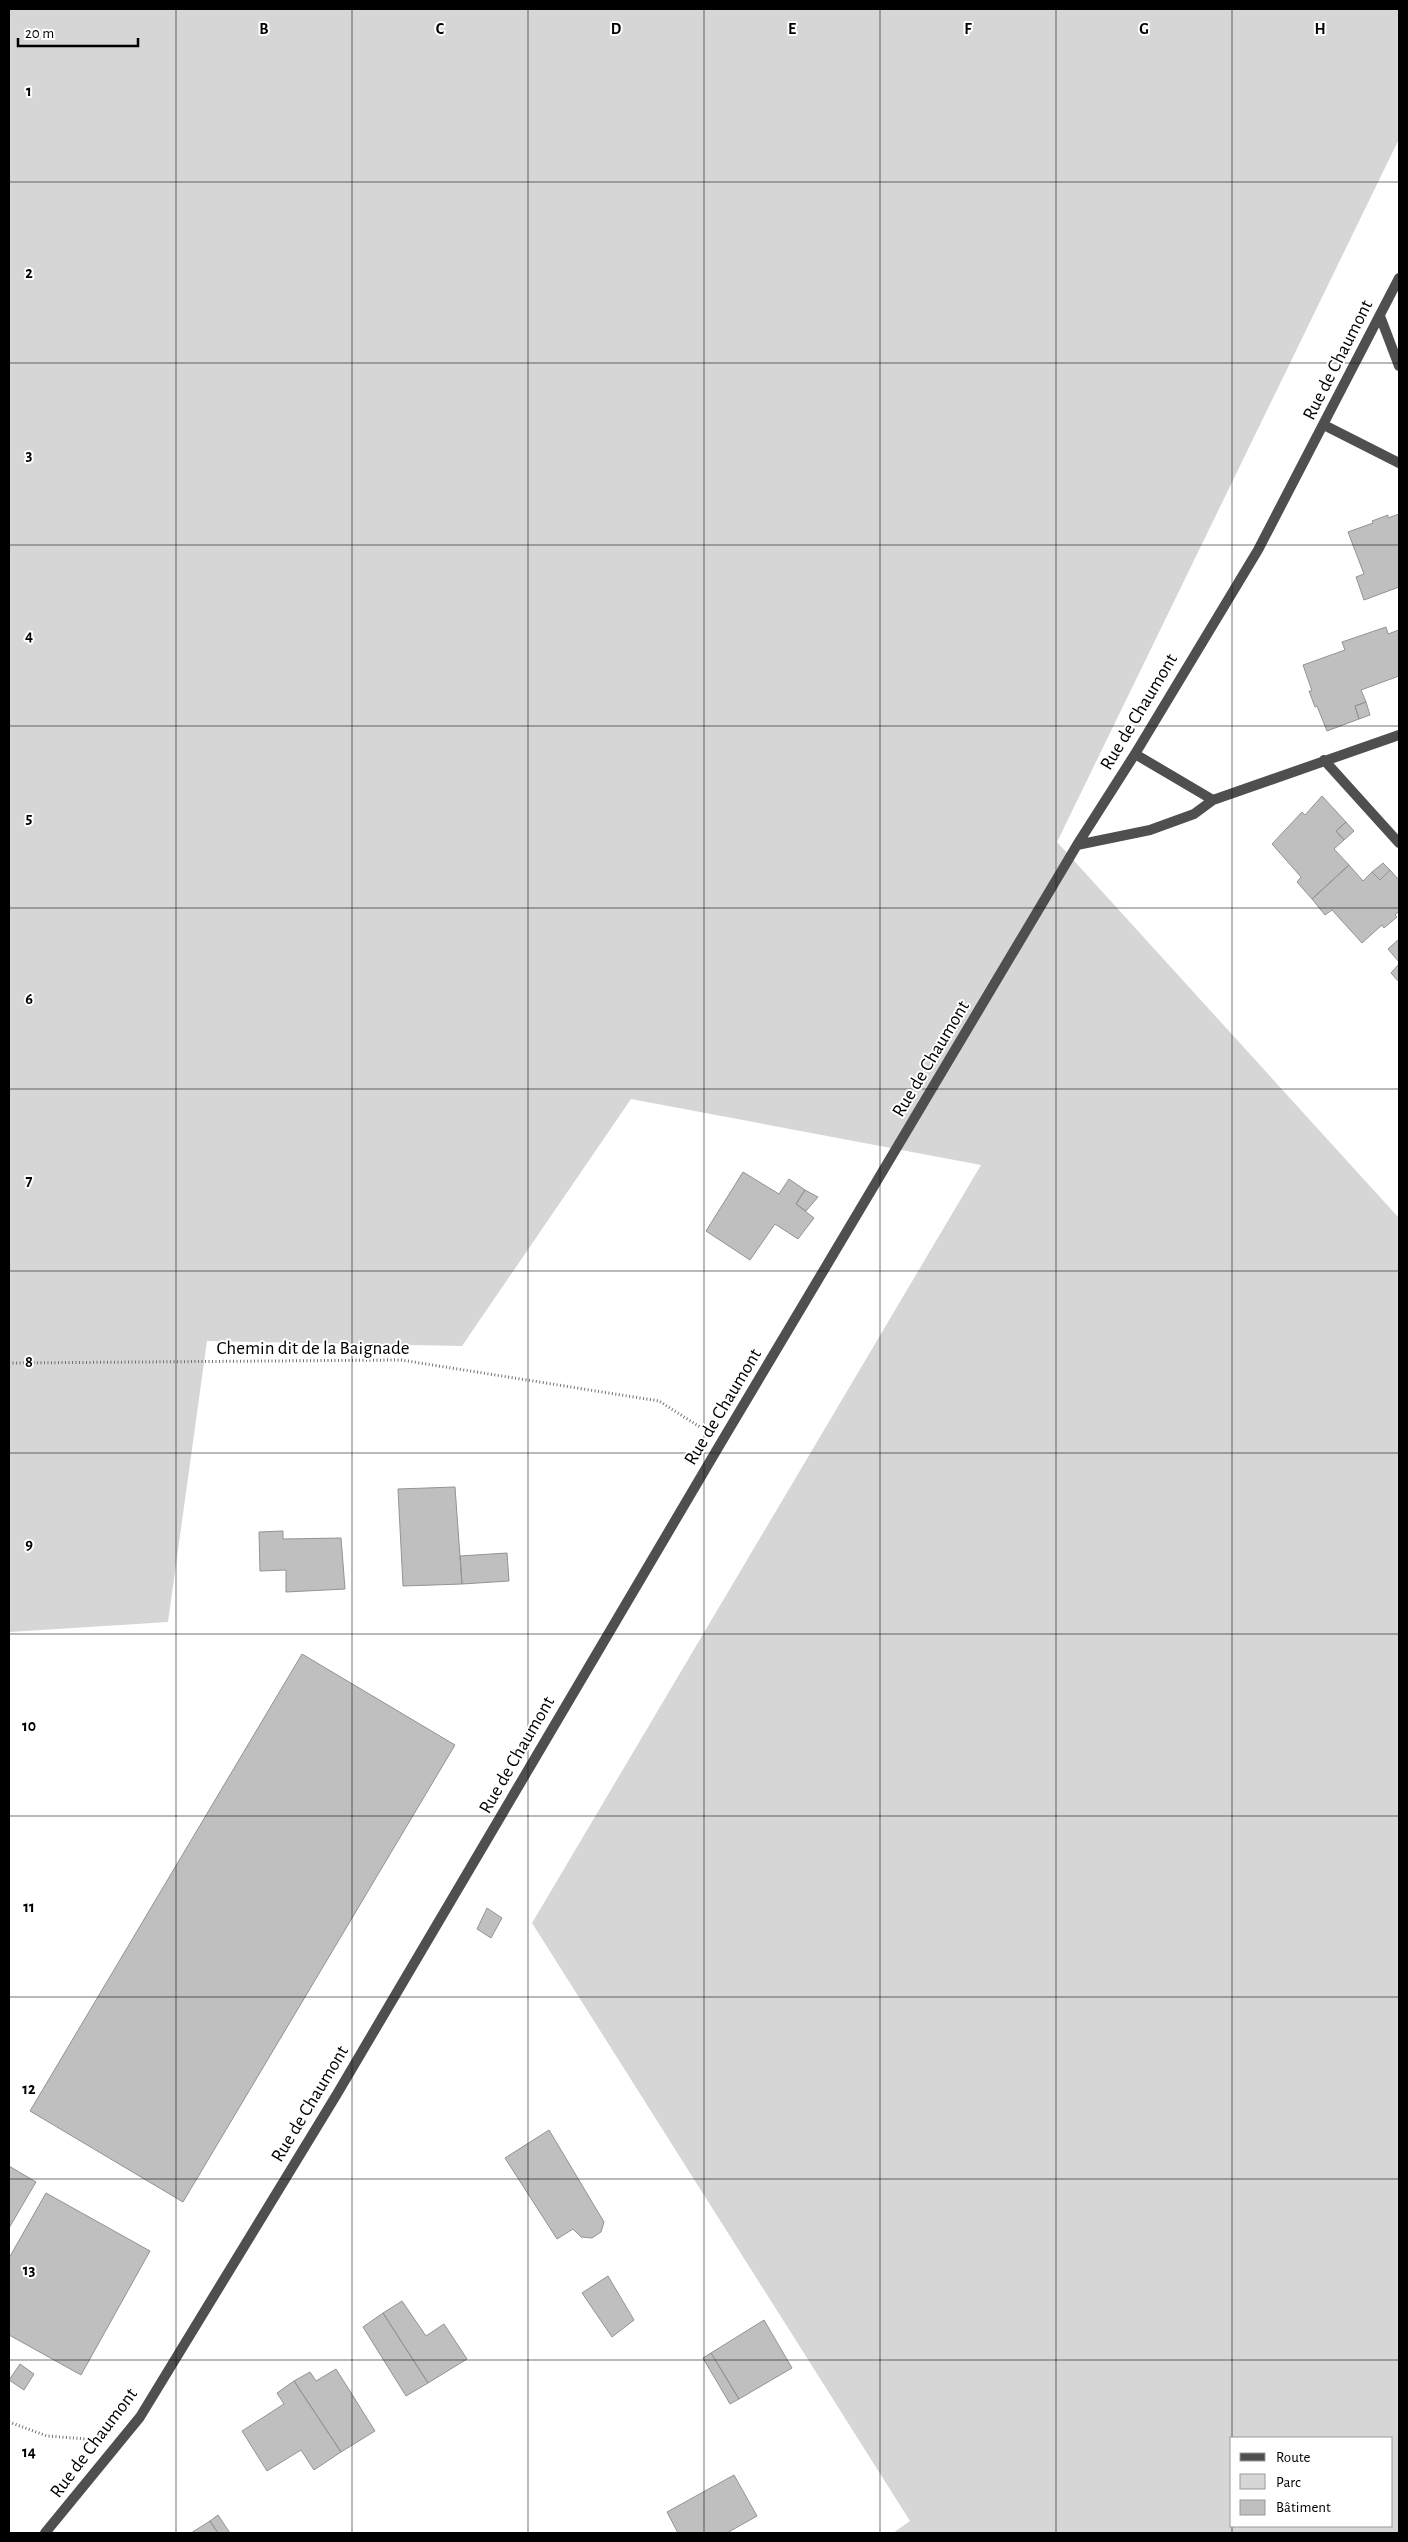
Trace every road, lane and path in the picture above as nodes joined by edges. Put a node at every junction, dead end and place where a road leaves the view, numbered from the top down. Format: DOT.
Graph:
graph roads {
  1 [pos="1399,278"];
  2 [pos="1380,316"];
  3 [pos="1399,366"];
  4 [pos="1324,425"];
  5 [pos="1399,463"];
  6 [pos="1399,735"];
  7 [pos="1135,754"];
  8 [pos="1324,760"];
  9 [pos="1213,800"];
  10 [pos="1399,843"];
  11 [pos="1077,845"];
  12 [pos="9,1363"];
  13 [pos="722,1441"];
  14 [pos="9,2422"];
  15 [pos="120,2442"];
  16 [pos="46,2533"];
  1 -- 2 [label="street, Rue de Chaumont"];
  2 -- 3 [label="street"];
  2 -- 4 [label="street, Rue de Chaumont"];
  4 -- 5 [label="street"];
  4 -- 7 [label="street, Rue de Chaumont"];
  6 -- 8 [label="street"];
  7 -- 9 [label="street"];
  7 -- 11 [label="street, Rue de Chaumont"];
  8 -- 9 [label="street"];
  8 -- 10 [label="street"];
  9 -- 11 [label="street"];
  11 -- 13 [label="street, Rue de Chaumont"];
  12 -- 13 [label="path, Chemin dit de la Baignade"];
  13 -- 15 [label="street, Rue de Chaumont"];
  14 -- 15 [label="path"];
  15 -- 16 [label="street, Rue de Chaumont"];
}
